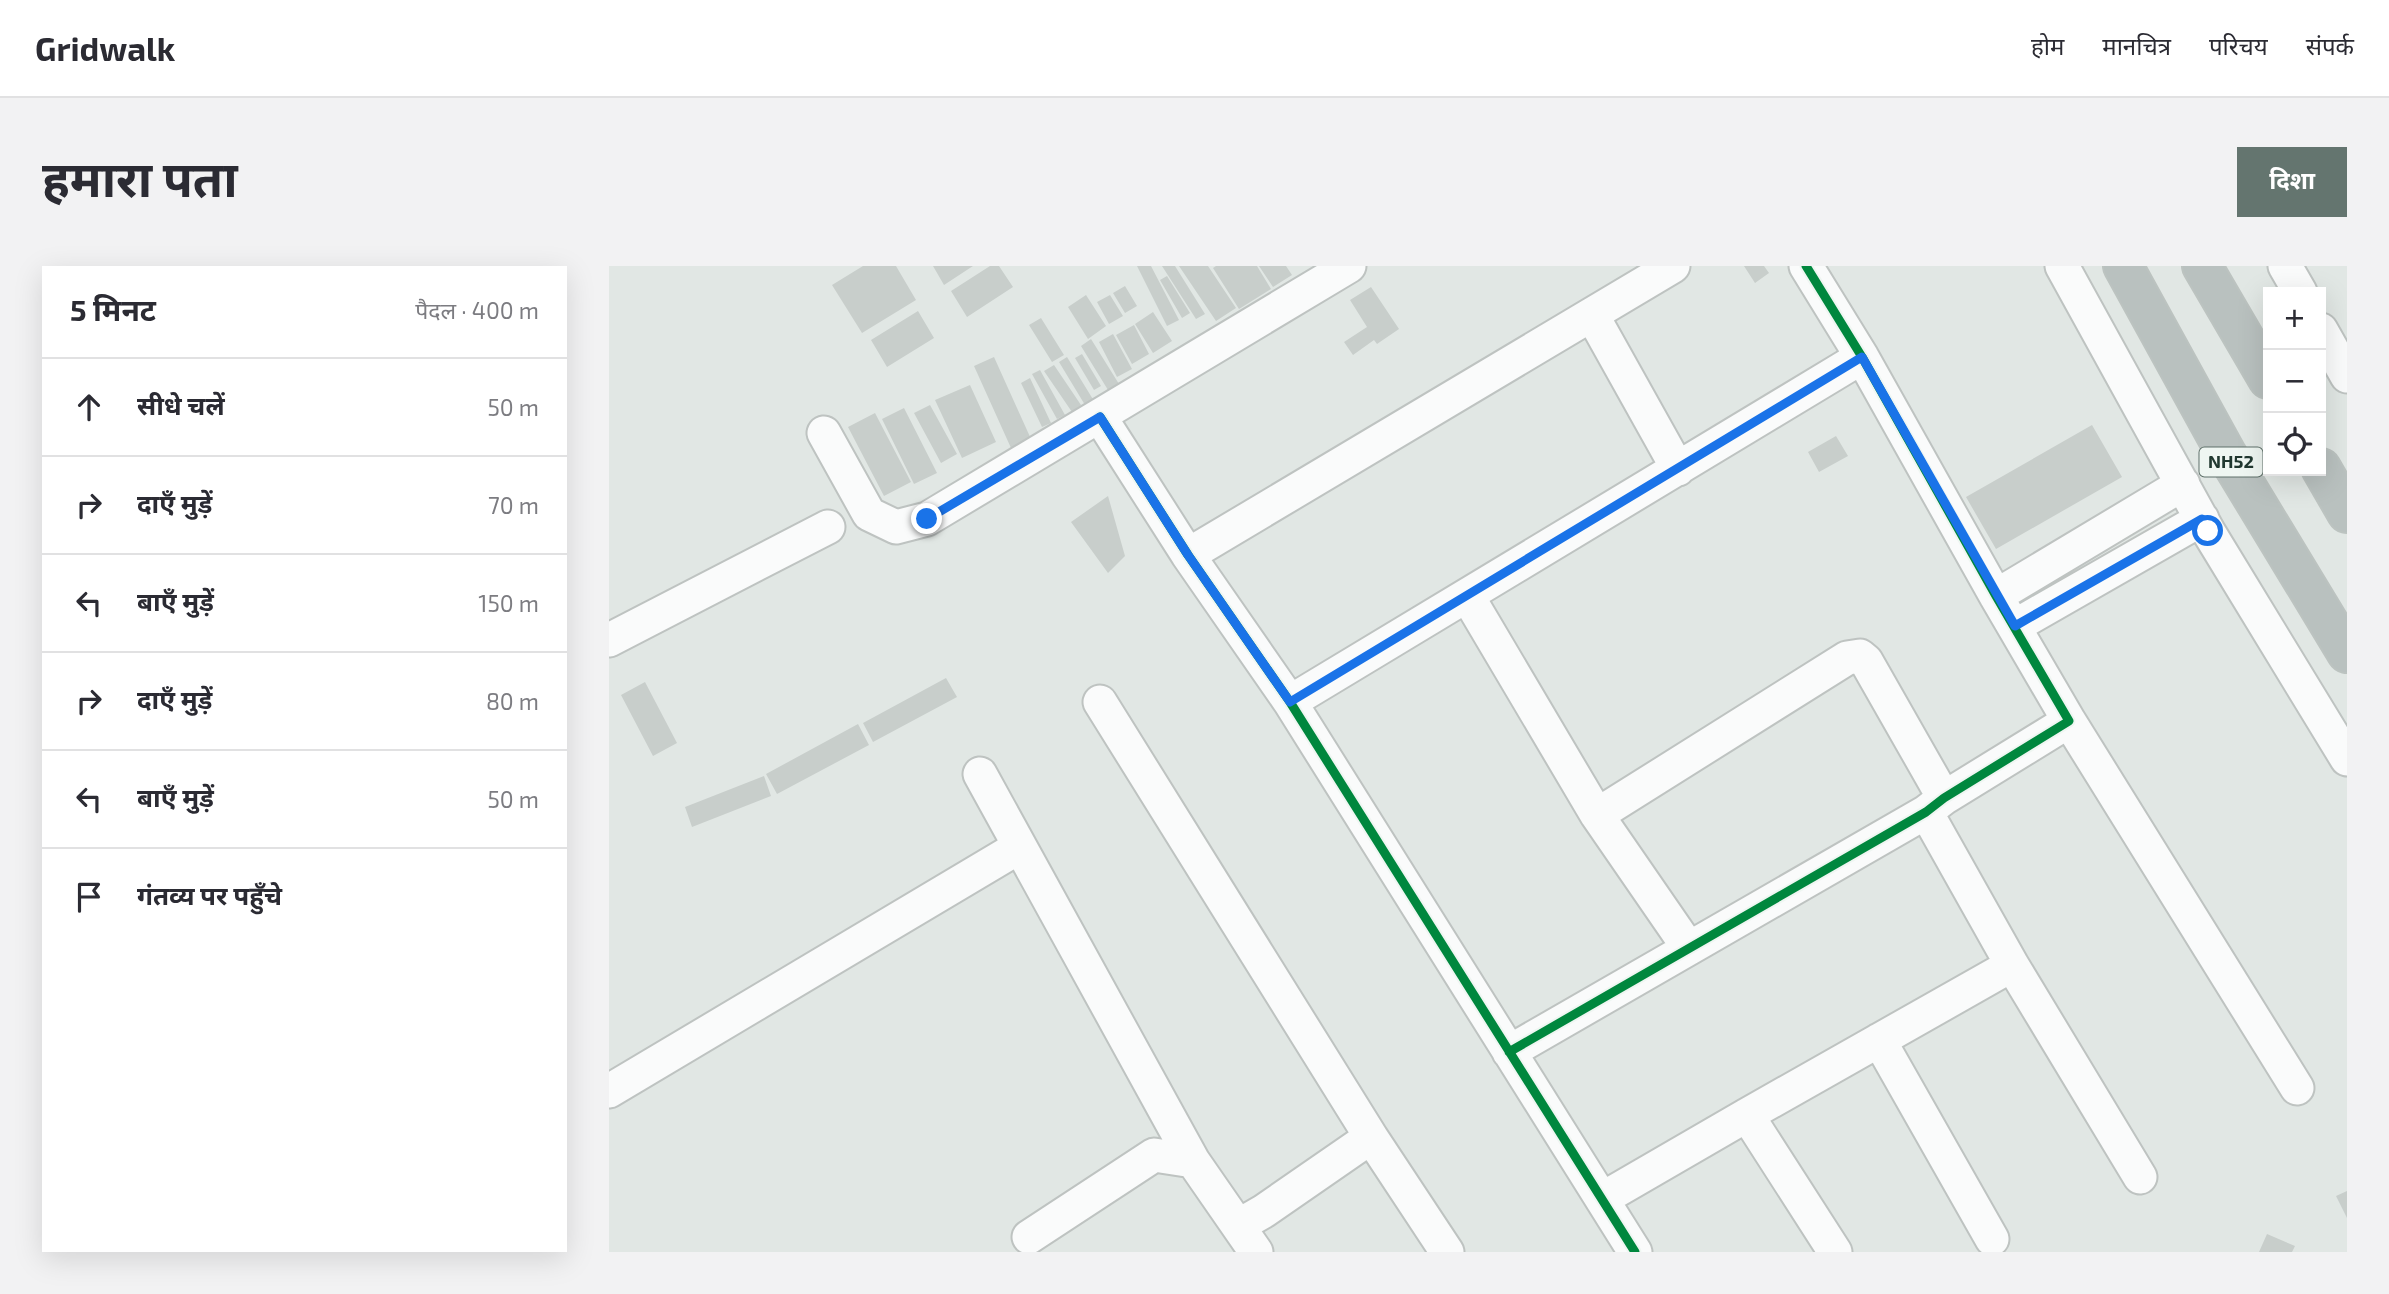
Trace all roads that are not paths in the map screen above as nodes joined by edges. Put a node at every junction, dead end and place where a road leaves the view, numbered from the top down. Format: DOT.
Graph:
graph roads {
  1 [pos="1349,266"];
  2 [pos="1673,266"];
  3 [pos="1806,266"];
  4 [pos="2062,266"];
  5 [pos="2123,266"];
  6 [pos="2203,266"];
  7 [pos="2285,266"];
  8 [pos="2297,287"];
  9 [pos="1592,315"];
  10 [pos="2326,339"];
  11 [pos="1862,357"];
  12 [pos="2263,370"];
  13 [pos="2347,376"];
  14 [pos="1100,417"];
  15 [pos="824,433"];
  16 [pos="1678,469"];
  17 [pos="2326,476"];
  18 [pos="2183,484"];
  19 [pos="2347,513"];
  20 [pos="2202,519"];
  21 [pos="828,527"];
  22 [pos="1188,555"];
  23 [pos="1996,596"];
  24 [pos="1468,597"];
  25 [pos="2015,626"];
  26 [pos="609,640"];
  27 [pos="2347,653"];
  28 [pos="1100,702"];
  29 [pos="1290,702"];
  30 [pos="2069,721"];
  31 [pos="2347,759"];
  32 [pos="980,774"];
  33 [pos="1935,805"];
  34 [pos="1597,815"];
  35 [pos="1009,853"];
  36 [pos="1688,947"];
  37 [pos="2012,965"];
  38 [pos="1879,1040"];
  39 [pos="1509,1052"];
  40 [pos="2297,1088"];
  41 [pos="609,1091"];
  42 [pos="1747,1115"];
  43 [pos="1371,1137"];
  44 [pos="1193,1161"];
  45 [pos="2140,1177"];
  46 [pos="1602,1199"];
  47 [pos="1029,1237"];
  48 [pos="1247,1239"];
  49 [pos="1992,1239"];
  50 [pos="1447,1252"];
  51 [pos="1635,1252"];
  52 [pos="1835,1252"];
  1 -- 14 [label="street"];
  2 -- 9 [label="street"];
  3 -- 11 [label="street"];
  4 -- 18 [label="street"];
  5 -- 27 [label="highway, NH52"];
  6 -- 12 [label="highway"];
  7 -- 8 [label="street"];
  9 -- 16 [label="street"];
  9 -- 22 [label="street"];
  10 -- 13 [label="street"];
  11 -- 16 [label="street"];
  11 -- 23 [label="street"];
  14 -- 15 [label="street"];
  14 -- 22 [label="street"];
  16 -- 24 [label="street"];
  17 -- 19 [label="highway"];
  18 -- 20 [label="street"];
  18 -- 23 [label="street"];
  20 -- 25 [label="street"];
  20 -- 31 [label="street"];
  21 -- 26 [label="street"];
  22 -- 29 [label="street"];
  23 -- 25 [label="street"];
  24 -- 29 [label="street"];
  24 -- 34 [label="street"];
  25 -- 30 [label="street"];
  28 -- 43 [label="street"];
  29 -- 39 [label="street"];
  30 -- 33 [label="street"];
  30 -- 40 [label="street"];
  32 -- 44 [label="street"];
  33 -- 34 [label="street"];
  33 -- 36 [label="street"];
  33 -- 37 [label="street"];
  34 -- 36 [label="street"];
  35 -- 41 [label="street"];
  36 -- 39 [label="street"];
  37 -- 38 [label="street"];
  37 -- 45 [label="street"];
  38 -- 42 [label="street"];
  38 -- 49 [label="street"];
  39 -- 46 [label="street"];
  42 -- 46 [label="street"];
  42 -- 52 [label="street"];
  43 -- 48 [label="street"];
  43 -- 50 [label="street"];
  44 -- 47 [label="street"];
  44 -- 48 [label="street"];
  46 -- 51 [label="street"];
}
